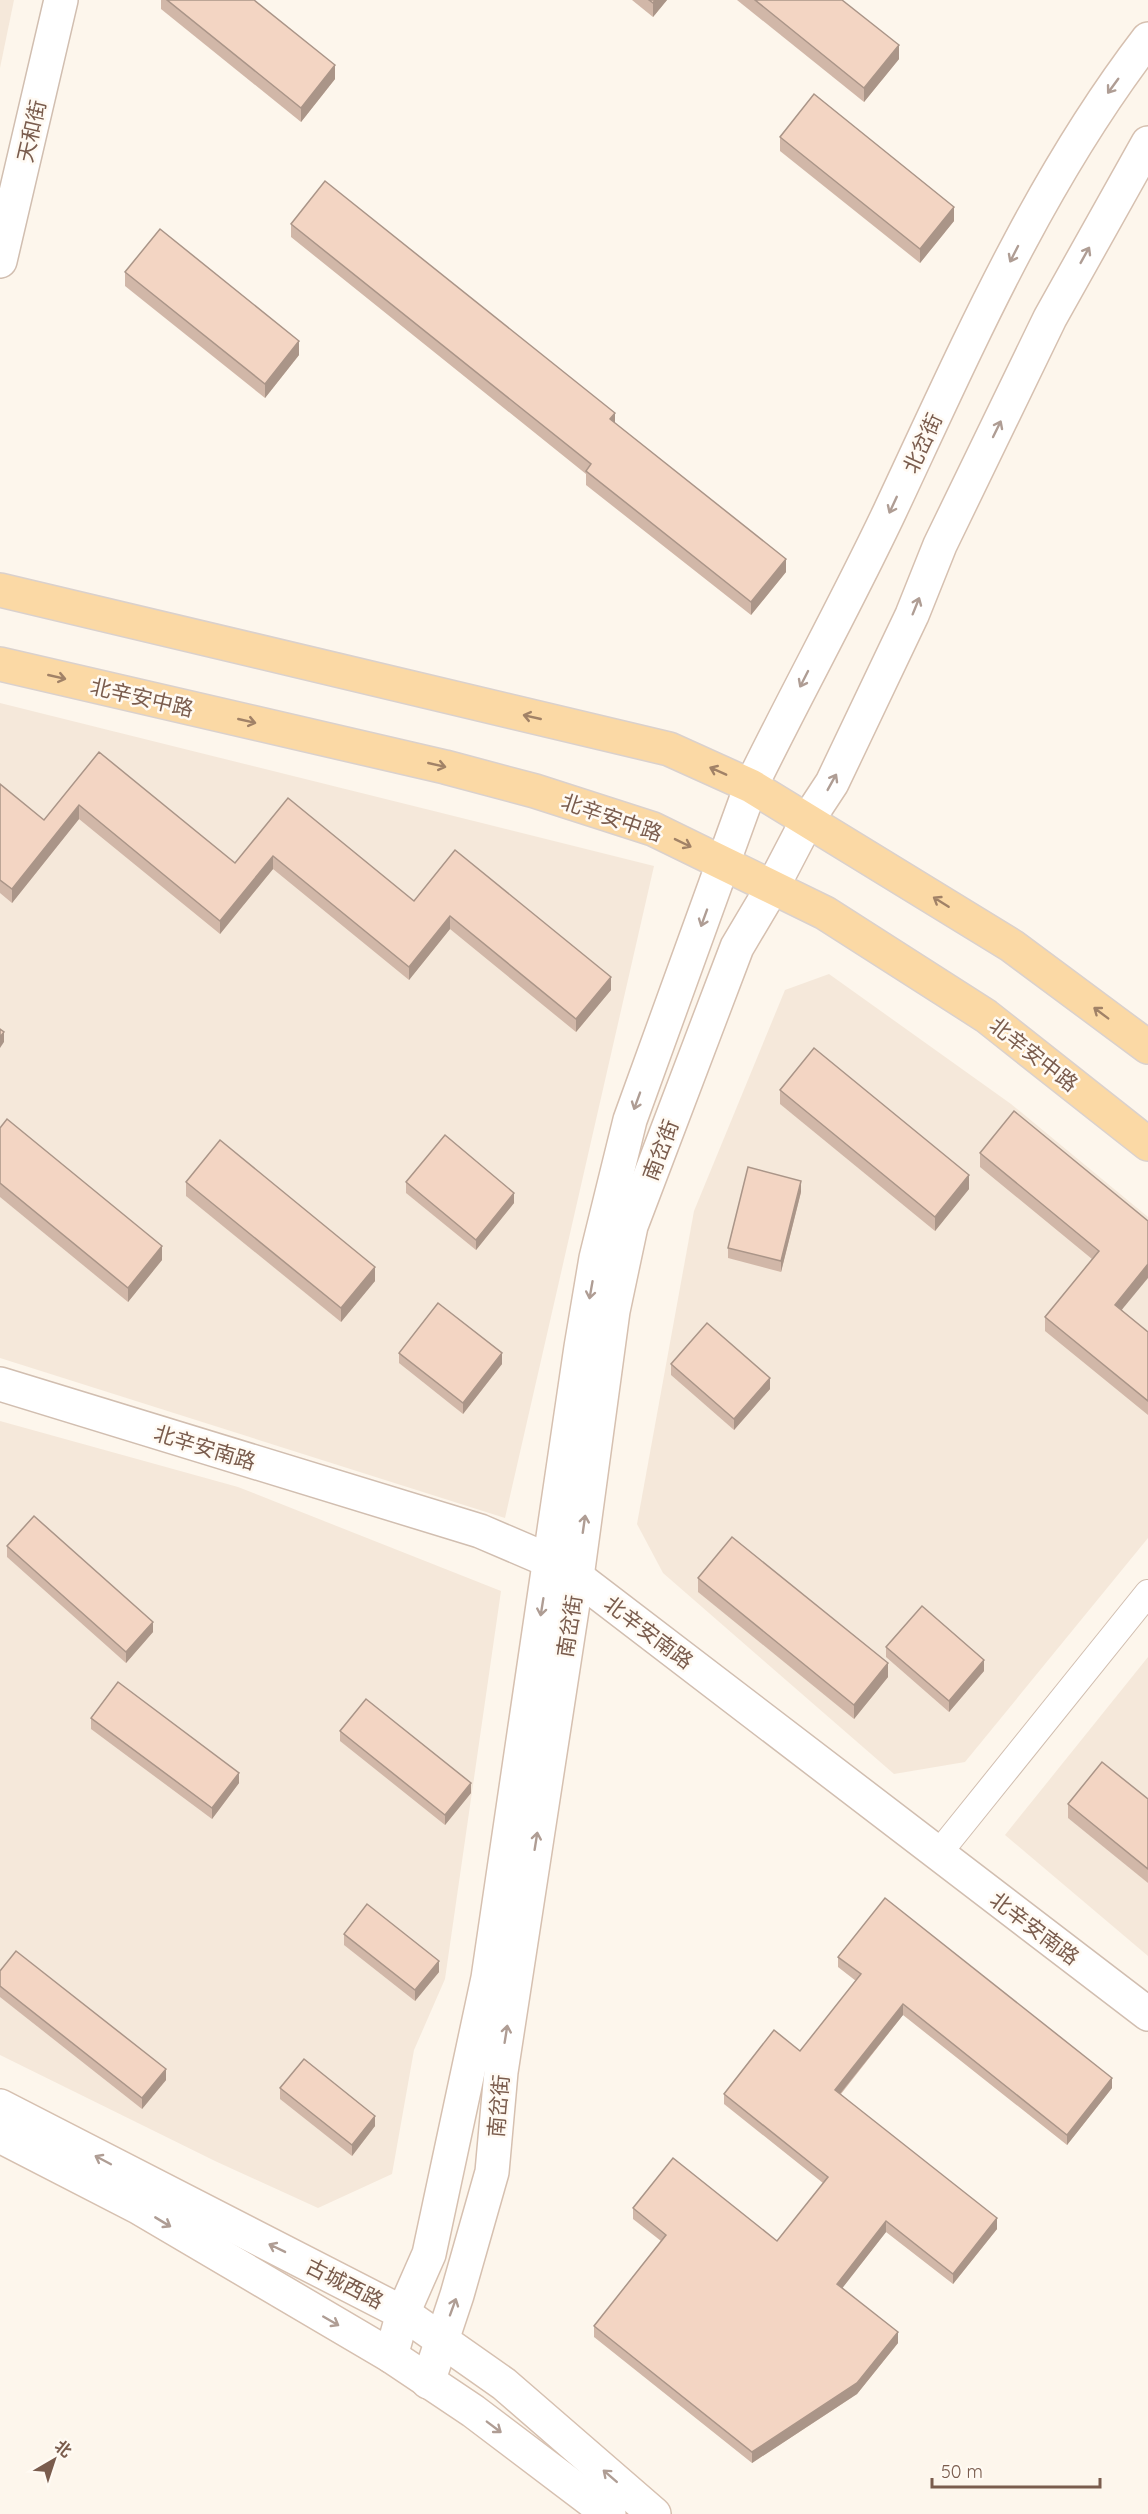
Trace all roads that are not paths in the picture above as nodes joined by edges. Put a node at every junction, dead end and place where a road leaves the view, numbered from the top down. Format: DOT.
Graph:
graph roads {
  1 [pos="61,0"];
  2 [pos="1148,39"];
  3 [pos="1148,143"];
  4 [pos="0,261"];
  5 [pos="0,590"];
  6 [pos="0,664"];
  7 [pos="752,786"];
  8 [pos="807,821"];
  9 [pos="724,863"];
  10 [pos="772,888"];
  11 [pos="1148,1047"];
  12 [pos="1148,1144"];
  13 [pos="0,1384"];
  14 [pos="563,1569"];
  15 [pos="1148,1593"];
  16 [pos="938,1854"];
  17 [pos="1148,2014"];
  18 [pos="0,2106"];
  19 [pos="0,2136"];
  20 [pos="403,2313"];
  21 [pos="441,2341"];
  22 [pos="391,2356"];
  23 [pos="428,2382"];
  24 [pos="609,2514"];
  25 [pos="654,2514"];
  1 -- 4 [label="main road, 天和街"];
  2 -- 7 [label="main road, 北岔街, one-way"];
  8 -- 3 [label="main road, one-way"];
  7 -- 5 [label="main road, one-way"];
  6 -- 9 [label="main road, 北辛安中路, one-way"];
  7 -- 8 [label="main road"];
  7 -- 9 [label="main road, 北岔街"];
  8 -- 10 [label="main road"];
  11 -- 8 [label="main road, one-way"];
  9 -- 10 [label="main road, 北辛安中路"];
  9 -- 14 [label="main road, 南岔街, one-way"];
  10 -- 12 [label="main road, 北辛安中路"];
  14 -- 10 [label="main road, 南岔街, one-way"];
  13 -- 14 [label="main road, 北辛安南路"];
  14 -- 16 [label="main road, 北辛安南路"];
  14 -- 20 [label="main road, 南岔街, one-way"];
  21 -- 14 [label="main road, 南岔街, one-way"];
  15 -- 16 [label="street"];
  16 -- 17 [label="main road, 北辛安南路"];
  20 -- 18 [label="main road, 古城西路, one-way"];
  19 -- 22 [label="main road, 古城西路, one-way"];
  20 -- 21 [label="main road, 古城西路"];
  20 -- 22 [label="main road, 南岔街"];
  21 -- 23 [label="main road, 南岔街"];
  25 -- 21 [label="main road, 古城西路, one-way"];
  22 -- 23 [label="main road, 古城西路"];
  23 -- 24 [label="main road, 古城西路, one-way"];
}
